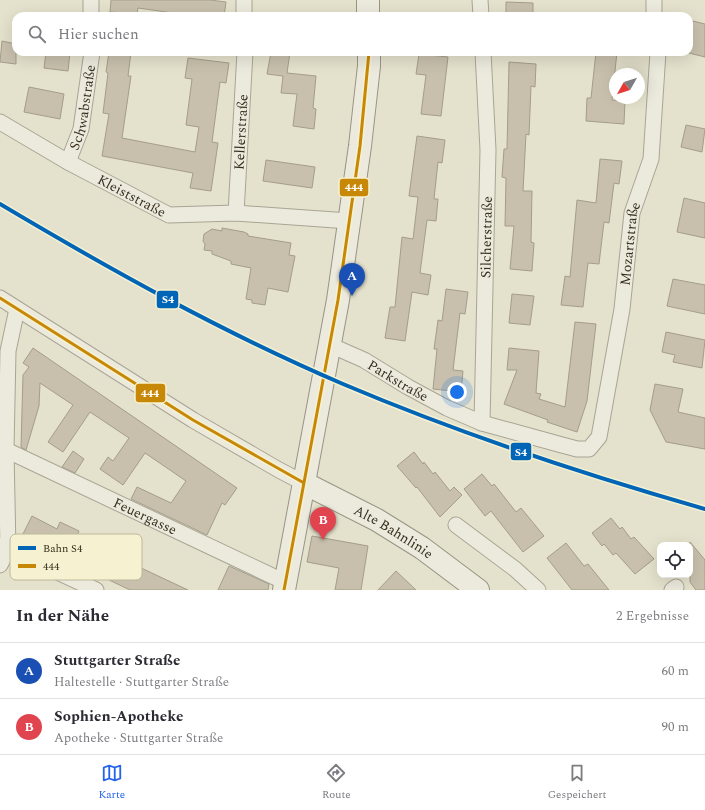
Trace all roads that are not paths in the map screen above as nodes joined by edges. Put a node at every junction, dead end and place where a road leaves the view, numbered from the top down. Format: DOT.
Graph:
graph roads {
  1 [pos="91,0"];
  2 [pos="244,0"];
  3 [pos="368,0"];
  4 [pos="480,0"];
  5 [pos="654,0"];
  6 [pos="92,12"];
  7 [pos="244,12"];
  8 [pos="368,12"];
  9 [pos="481,12"];
  10 [pos="654,12"];
  11 [pos="91,56"];
  12 [pos="245,56"];
  13 [pos="369,56"];
  14 [pos="483,56"];
  15 [pos="658,56"];
  16 [pos="0,122"];
  17 [pos="68,162"];
  18 [pos="236,212"];
  19 [pos="349,221"];
  20 [pos="0,298"];
  21 [pos="17,309"];
  22 [pos="330,345"];
  23 [pos="482,423"];
  24 [pos="599,437"];
  25 [pos="6,450"];
  26 [pos="304,483"];
  27 [pos="456,525"];
  28 [pos="4,547"];
  29 [pos="0,565"];
  30 [pos="75,580"];
  31 [pos="284,586"];
  32 [pos="96,590"];
  33 [pos="478,590"];
  34 [pos="538,590"];
  1 -- 6 [label="street"];
  2 -- 7 [label="street"];
  3 -- 8 [label="street"];
  4 -- 9 [label="street"];
  5 -- 10 [label="street"];
  11 -- 17 [label="street, Schwabstraße"];
  12 -- 18 [label="street, Kellerstraße"];
  13 -- 19 [label="street"];
  14 -- 23 [label="street, Silcherstraße"];
  15 -- 24 [label="street, Mozartstraße"];
  16 -- 17 [label="street, Kleiststraße"];
  17 -- 18 [label="street, Kleiststraße"];
  18 -- 19 [label="street, Kleiststraße"];
  19 -- 22 [label="street"];
  20 -- 21 [label="street"];
  21 -- 25 [label="street"];
  21 -- 26 [label="street"];
  22 -- 23 [label="street, Parkstraße"];
  22 -- 26 [label="street"];
  23 -- 24 [label="street, Parkstraße"];
  25 -- 28 [label="street"];
  25 -- 31 [label="street, Feuergasse"];
  26 -- 31 [label="street"];
  26 -- 33 [label="street, Alte Bahnlinie"];
  27 -- 34 [label="street"];
  28 -- 29 [label="street"];
  30 -- 32 [label="street"];
}
